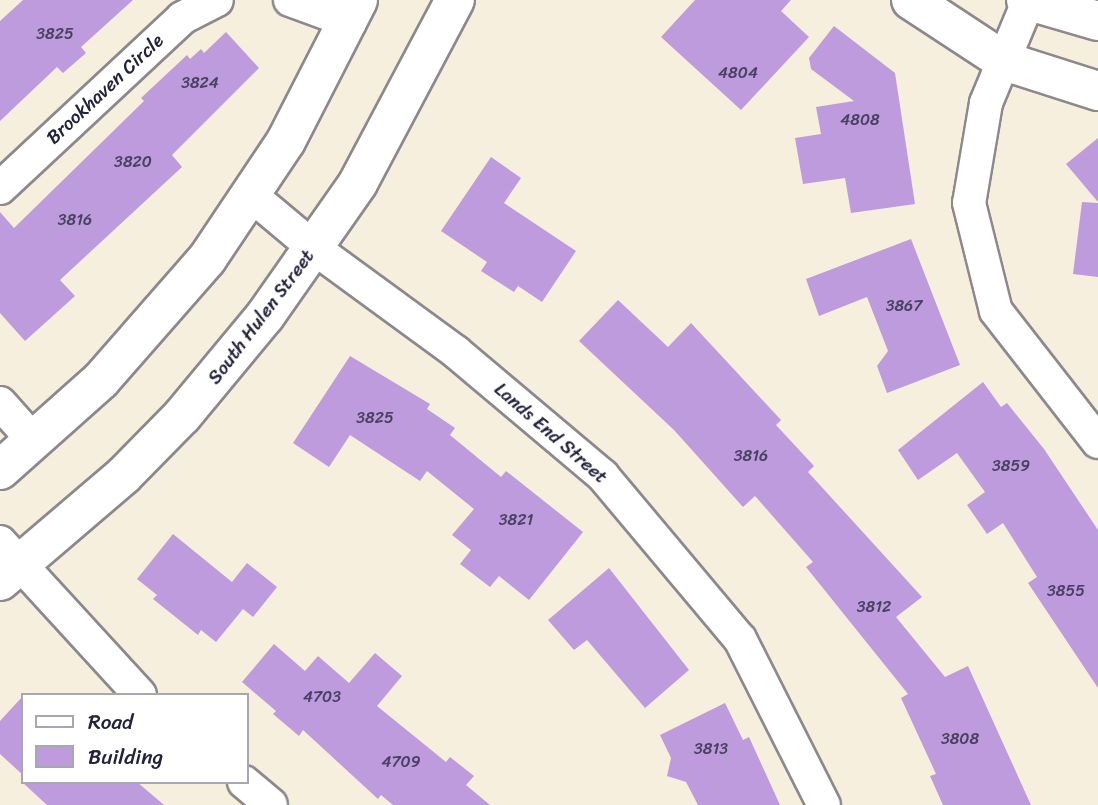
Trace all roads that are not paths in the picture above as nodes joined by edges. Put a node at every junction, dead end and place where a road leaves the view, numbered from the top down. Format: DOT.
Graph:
graph roads {
  1 [pos="217,0"];
  2 [pos="290,0"];
  3 [pos="455,0"];
  4 [pos="911,0"];
  5 [pos="1027,1"];
  6 [pos="354,11"];
  7 [pos="1098,21"];
  8 [pos="1004,61"];
  9 [pos="1098,92"];
  10 [pos="0,188"];
  11 [pos="252,196"];
  12 [pos="314,248"];
  13 [pos="0,403"];
  14 [pos="33,440"];
  15 [pos="1098,442"];
  16 [pos="0,470"];
  17 [pos="7,563"];
  18 [pos="138,693"];
  19 [pos="246,784"];
  20 [pos="271,805"];
  21 [pos="824,805"];
  1 -- 10 [label="street, Brookhaven Circle"];
  2 -- 6 [label="street"];
  3 -- 12 [label="main road, South Hulen Street"];
  4 -- 8 [label="main road"];
  5 -- 7 [label="main road"];
  5 -- 8 [label="street"];
  6 -- 11 [label="main road"];
  8 -- 9 [label="main road"];
  8 -- 15 [label="street"];
  11 -- 12 [label="street, Lands End Street"];
  11 -- 14 [label="main road"];
  12 -- 17 [label="main road, South Hulen Street"];
  12 -- 21 [label="street, Lands End Street"];
  13 -- 14 [label="street"];
  14 -- 16 [label="main road"];
  17 -- 18 [label="street"];
  19 -- 20 [label="street"];
}
